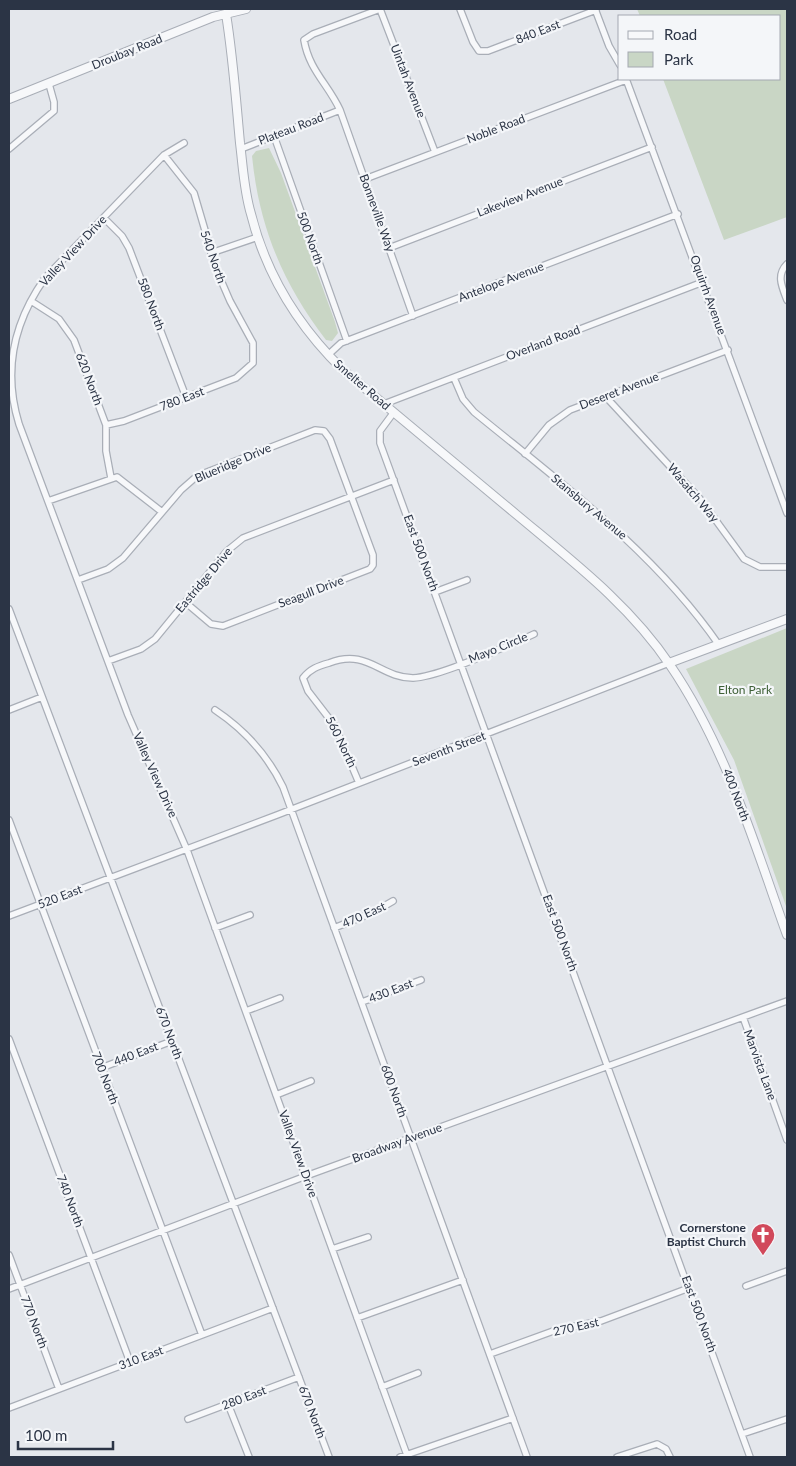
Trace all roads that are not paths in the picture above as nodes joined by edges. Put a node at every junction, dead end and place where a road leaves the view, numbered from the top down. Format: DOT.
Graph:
graph roads {
  1 [pos="246,9"];
  2 [pos="380,9"];
  3 [pos="460,9"];
  4 [pos="595,9"];
  5 [pos="225,11"];
  6 [pos="618,62"];
  7 [pos="623,80"];
  8 [pos="626,80"];
  9 [pos="48,84"];
  10 [pos="9,99"];
  11 [pos="340,110"];
  12 [pos="274,136"];
  13 [pos="184,144"];
  14 [pos="652,146"];
  15 [pos="9,149"];
  16 [pos="241,149"];
  17 [pos="435,152"];
  18 [pos="164,155"];
  19 [pos="365,179"];
  20 [pos="678,214"];
  21 [pos="104,218"];
  22 [pos="258,237"];
  23 [pos="389,248"];
  24 [pos="211,253"];
  25 [pos="787,264"];
  26 [pos="703,282"];
  27 [pos="31,300"];
  28 [pos="787,300"];
  29 [pos="413,316"];
  30 [pos="347,341"];
  31 [pos="728,350"];
  32 [pos="328,356"];
  33 [pos="253,363"];
  34 [pos="454,378"];
  35 [pos="186,397"];
  36 [pos="606,397"];
  37 [pos="384,404"];
  38 [pos="394,412"];
  39 [pos="106,425"];
  40 [pos="525,454"];
  41 [pos="111,478"];
  42 [pos="394,480"];
  43 [pos="352,496"];
  44 [pos="48,502"];
  45 [pos="162,512"];
  46 [pos="787,513"];
  47 [pos="787,567"];
  48 [pos="78,580"];
  49 [pos="467,580"];
  50 [pos="435,592"];
  51 [pos="185,602"];
  52 [pos="9,609"];
  53 [pos="787,619"];
  54 [pos="534,634"];
  55 [pos="719,645"];
  56 [pos="108,661"];
  57 [pos="461,663"];
  58 [pos="669,663"];
  59 [pos="303,678"];
  60 [pos="42,697"];
  61 [pos="9,710"];
  62 [pos="215,710"];
  63 [pos="487,735"];
  64 [pos="360,784"];
  65 [pos="291,810"];
  66 [pos="9,820"];
  67 [pos="187,850"];
  68 [pos="110,877"];
  69 [pos="393,901"];
  70 [pos="39,904"];
  71 [pos="250,915"];
  72 [pos="9,916"];
  73 [pos="215,928"];
  74 [pos="334,928"];
  75 [pos="787,935"];
  76 [pos="421,980"];
  77 [pos="280,998"];
  78 [pos="787,1001"];
  79 [pos="362,1002"];
  80 [pos="246,1011"];
  81 [pos="743,1017"];
  82 [pos="9,1039"];
  83 [pos="172,1041"];
  84 [pos="608,1067"];
  85 [pos="100,1068"];
  86 [pos="311,1082"];
  87 [pos="276,1094"];
  88 [pos="411,1138"];
  89 [pos="787,1140"];
  90 [pos="306,1176"];
  91 [pos="234,1204"];
  92 [pos="162,1231"];
  93 [pos="368,1237"];
  94 [pos="332,1249"];
  95 [pos="9,1255"];
  96 [pos="91,1258"];
  97 [pos="787,1271"];
  98 [pos="463,1280"];
  99 [pos="20,1285"];
  100 [pos="746,1286"];
  101 [pos="689,1288"];
  102 [pos="9,1289"];
  103 [pos="273,1308"];
  104 [pos="357,1318"];
  105 [pos="202,1336"];
  106 [pos="490,1354"];
  107 [pos="130,1362"];
  108 [pos="418,1373"];
  109 [pos="299,1377"];
  110 [pos="382,1387"];
  111 [pos="59,1389"];
  112 [pos="228,1404"];
  113 [pos="9,1408"];
  114 [pos="513,1418"];
  115 [pos="188,1419"];
  116 [pos="787,1419"];
  117 [pos="742,1434"];
  118 [pos="407,1455"];
  119 [pos="249,1457"];
  120 [pos="330,1457"];
  121 [pos="400,1457"];
  122 [pos="527,1457"];
  123 [pos="617,1457"];
  124 [pos="670,1457"];
  125 [pos="750,1457"];
  1 -- 5 [label="street, Droubay Road"];
  2 -- 11 [label="street, Bonneville Way"];
  2 -- 17 [label="street, Uintah Avenue"];
  3 -- 4 [label="street, 840 East"];
  4 -- 6 [label="street"];
  5 -- 9 [label="street, Droubay Road"];
  5 -- 16 [label="street, Smelter Road"];
  7 -- 17 [label="street, Noble Road"];
  8 -- 14 [label="street, Oquirrh Avenue"];
  9 -- 10 [label="street, Droubay Road"];
  9 -- 15 [label="street"];
  11 -- 12 [label="street, Plateau Road"];
  11 -- 19 [label="street, Bonneville Way"];
  12 -- 16 [label="street, Plateau Road"];
  12 -- 30 [label="street, 500 North"];
  13 -- 18 [label="street, Valley View Drive"];
  14 -- 20 [label="street, Oquirrh Avenue"];
  14 -- 23 [label="street, Lakeview Avenue"];
  16 -- 22 [label="street, Smelter Road"];
  17 -- 19 [label="street, Noble Road"];
  18 -- 21 [label="street, Valley View Drive"];
  18 -- 24 [label="street, 540 North"];
  19 -- 23 [label="street, Bonneville Way"];
  20 -- 26 [label="street, Oquirrh Avenue"];
  20 -- 29 [label="street, Antelope Avenue"];
  21 -- 27 [label="street, Valley View Drive"];
  21 -- 35 [label="street, 580 North"];
  22 -- 24 [label="street"];
  22 -- 32 [label="street, Smelter Road"];
  23 -- 29 [label="street, Bonneville Way"];
  24 -- 33 [label="street, 540 North"];
  25 -- 28 [label="street"];
  26 -- 31 [label="street, Oquirrh Avenue"];
  26 -- 34 [label="street, Overland Road"];
  27 -- 39 [label="street, 620 North"];
  27 -- 44 [label="street, Valley View Drive"];
  29 -- 30 [label="street, Antelope Avenue"];
  30 -- 32 [label="street, Antelope Avenue"];
  31 -- 36 [label="street, Deseret Avenue"];
  31 -- 46 [label="street, Oquirrh Avenue"];
  32 -- 37 [label="street, Smelter Road"];
  33 -- 35 [label="street, 780 East"];
  34 -- 37 [label="street, Overland Road"];
  34 -- 40 [label="street, Stansbury Avenue"];
  35 -- 39 [label="street, 780 East"];
  36 -- 40 [label="street, Deseret Avenue"];
  36 -- 47 [label="street, Wasatch Way"];
  37 -- 38 [label="street, Smelter Road"];
  38 -- 42 [label="street, East 500 North"];
  38 -- 58 [label="street, Smelter Road"];
  39 -- 41 [label="street, 620 North"];
  40 -- 55 [label="street, Stansbury Avenue"];
  41 -- 44 [label="street"];
  41 -- 45 [label="street"];
  42 -- 43 [label="street, Eastridge Drive"];
  42 -- 50 [label="street, East 500 North"];
  43 -- 45 [label="street, Blueridge Drive"];
  43 -- 51 [label="street, Eastridge Drive"];
  43 -- 51 [label="street, Seagull Drive"];
  44 -- 48 [label="street, Valley View Drive"];
  45 -- 48 [label="street, Blueridge Drive"];
  48 -- 56 [label="street, Valley View Drive"];
  49 -- 50 [label="street"];
  50 -- 57 [label="street, East 500 North"];
  51 -- 56 [label="street, Eastridge Drive"];
  52 -- 60 [label="street, 670 North"];
  53 -- 55 [label="street, Seventh Street"];
  54 -- 57 [label="street, Mayo Circle"];
  55 -- 58 [label="street, Seventh Street"];
  56 -- 67 [label="street, Valley View Drive"];
  57 -- 59 [label="street, Mayo Circle"];
  57 -- 63 [label="street, East 500 North"];
  58 -- 63 [label="street, Seventh Street"];
  58 -- 75 [label="street, 400 North"];
  59 -- 64 [label="street, 560 North"];
  60 -- 61 [label="street"];
  60 -- 68 [label="street, 670 North"];
  62 -- 65 [label="street, 600 North"];
  63 -- 64 [label="street, Seventh Street"];
  63 -- 84 [label="street, East 500 North"];
  64 -- 65 [label="street, Seventh Street"];
  65 -- 67 [label="street, Seventh Street"];
  65 -- 74 [label="street, 600 North"];
  66 -- 70 [label="street, 700 North"];
  67 -- 68 [label="street, Seventh Street"];
  67 -- 73 [label="street, Valley View Drive"];
  68 -- 70 [label="street, 520 East"];
  68 -- 83 [label="street, 670 North"];
  69 -- 74 [label="street, 470 East"];
  70 -- 72 [label="street, 520 East"];
  70 -- 85 [label="street, 700 North"];
  71 -- 73 [label="street"];
  73 -- 80 [label="street, Valley View Drive"];
  74 -- 79 [label="street, 600 North"];
  76 -- 79 [label="street, 430 East"];
  77 -- 80 [label="street"];
  78 -- 81 [label="street, Broadway Avenue"];
  79 -- 88 [label="street, 600 North"];
  80 -- 87 [label="street, Valley View Drive"];
  81 -- 84 [label="street, Broadway Avenue"];
  81 -- 89 [label="street, Marvista Lane"];
  82 -- 96 [label="street, 740 North"];
  83 -- 85 [label="street, 440 East"];
  83 -- 91 [label="street, 670 North"];
  84 -- 88 [label="street, Broadway Avenue"];
  84 -- 101 [label="street, East 500 North"];
  85 -- 92 [label="street, 700 North"];
  86 -- 87 [label="street"];
  87 -- 90 [label="street, Valley View Drive"];
  88 -- 90 [label="street, Broadway Avenue"];
  88 -- 98 [label="street, 600 North"];
  90 -- 91 [label="street, Broadway Avenue"];
  90 -- 94 [label="street, Valley View Drive"];
  91 -- 92 [label="street, Broadway Avenue"];
  91 -- 103 [label="street, 670 North"];
  92 -- 96 [label="street, Broadway Avenue"];
  92 -- 105 [label="street, 700 North"];
  93 -- 94 [label="street"];
  94 -- 104 [label="street, Valley View Drive"];
  95 -- 99 [label="street, 770 North"];
  96 -- 99 [label="street, Broadway Avenue"];
  96 -- 107 [label="street, 740 North"];
  97 -- 100 [label="street"];
  98 -- 104 [label="street"];
  98 -- 106 [label="street, 600 North"];
  99 -- 102 [label="street, Broadway Avenue"];
  99 -- 111 [label="street, 770 North"];
  101 -- 106 [label="street, 270 East"];
  101 -- 117 [label="street, East 500 North"];
  103 -- 105 [label="street, 310 East"];
  103 -- 109 [label="street, 670 North"];
  104 -- 110 [label="street, Valley View Drive"];
  105 -- 107 [label="street, 310 East"];
  106 -- 114 [label="street, 600 North"];
  107 -- 111 [label="street, 310 East"];
  108 -- 110 [label="street"];
  109 -- 112 [label="street, 280 East"];
  109 -- 120 [label="street, 670 North"];
  110 -- 118 [label="street, Valley View Drive"];
  111 -- 113 [label="street, 310 East"];
  112 -- 115 [label="street, 280 East"];
  112 -- 119 [label="street"];
  114 -- 118 [label="street"];
  114 -- 122 [label="street, 600 North"];
  116 -- 117 [label="street"];
  117 -- 125 [label="street, East 500 North"];
  118 -- 121 [label="street"];
  123 -- 124 [label="street"];
}
